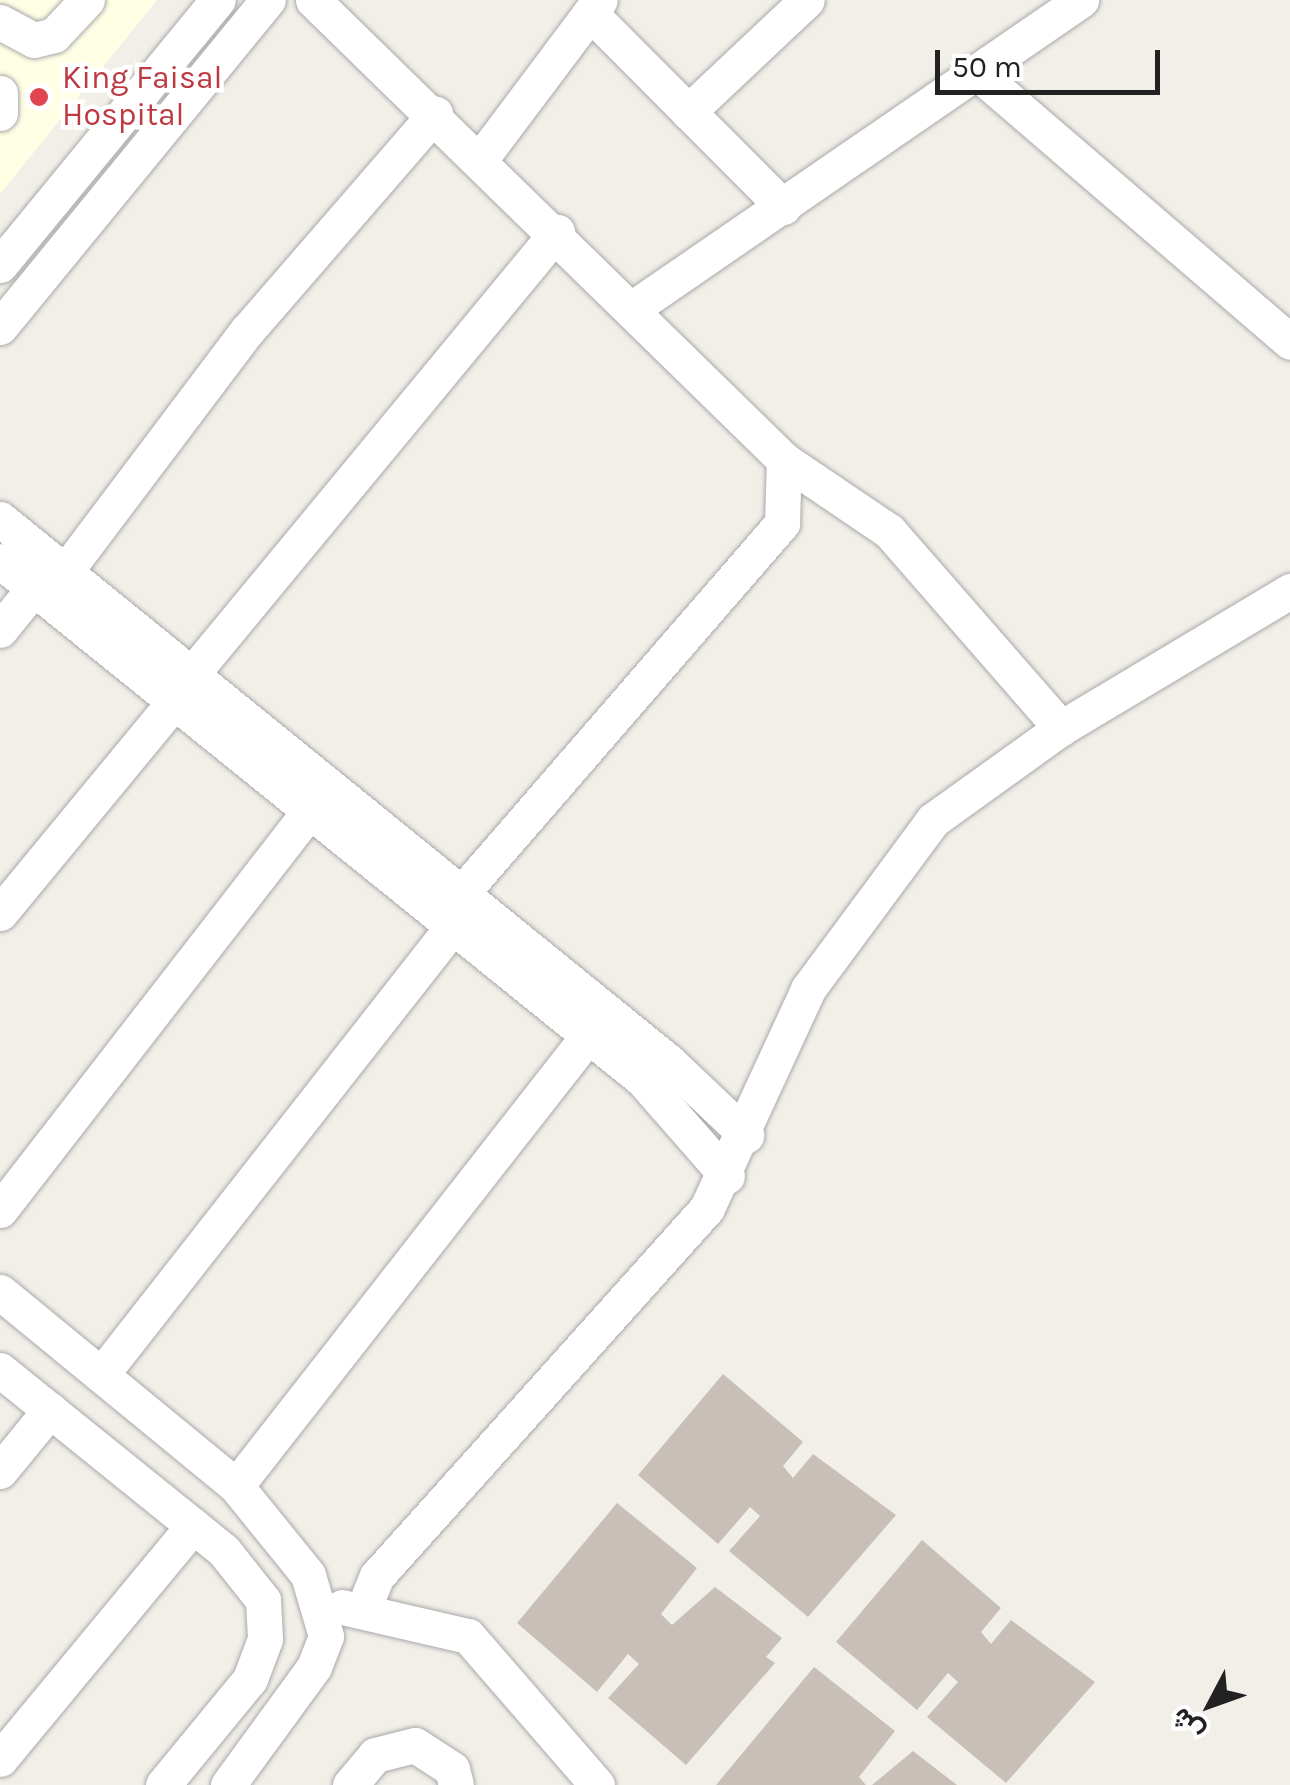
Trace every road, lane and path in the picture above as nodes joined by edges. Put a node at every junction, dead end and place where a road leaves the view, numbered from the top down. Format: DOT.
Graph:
graph roads {
  1 [pos="87,0"];
  2 [pos="218,0"];
  3 [pos="268,0"];
  4 [pos="313,0"];
  5 [pos="807,0"];
  6 [pos="1082,0"];
  7 [pos="595,7"];
  8 [pos="0,22"];
  9 [pos="980,75"];
  10 [pos="0,93"];
  11 [pos="688,112"];
  12 [pos="0,113"];
  13 [pos="436,114"];
  14 [pos="482,157"];
  15 [pos="783,207"];
  16 [pos="557,232"];
  17 [pos="0,265"];
  18 [pos="633,308"];
  19 [pos="0,328"];
  20 [pos="1290,342"];
  21 [pos="784,460"];
  22 [pos="0,520"];
  23 [pos="0,561"];
  24 [pos="64,572"];
  25 [pos="33,588"];
  26 [pos="1290,591"];
  27 [pos="0,630"];
  28 [pos="182,689"];
  29 [pos="1061,728"];
  30 [pos="318,800"];
  31 [pos="460,894"];
  32 [pos="0,914"];
  33 [pos="449,931"];
  34 [pos="587,1037"];
  35 [pos="746,1135"];
  36 [pos="727,1176"];
  37 [pos="0,1210"];
  38 [pos="0,1292"];
  39 [pos="0,1370"];
  40 [pos="101,1375"];
  41 [pos="50,1410"];
  42 [pos="0,1471"];
  43 [pos="236,1486"];
  44 [pos="193,1526"];
  45 [pos="322,1604"];
  46 [pos="363,1610"];
  47 [pos="0,1759"];
  48 [pos="163,1785"];
  49 [pos="228,1785"];
  50 [pos="350,1785"];
  51 [pos="456,1785"];
  52 [pos="597,1785"];
  1 -- 8 [label="street"];
  2 -- 17 [label="street"];
  3 -- 19 [label="street"];
  4 -- 13 [label="street"];
  5 -- 11 [label="street"];
  6 -- 9 [label="street"];
  7 -- 11 [label="street"];
  7 -- 14 [label="street"];
  9 -- 15 [label="street"];
  9 -- 20 [label="street"];
  10 -- 12 [label="street"];
  11 -- 15 [label="street"];
  13 -- 14 [label="street"];
  13 -- 24 [label="street"];
  14 -- 16 [label="street"];
  15 -- 18 [label="street"];
  16 -- 18 [label="street"];
  16 -- 28 [label="street"];
  18 -- 21 [label="street"];
  21 -- 29 [label="street"];
  21 -- 31 [label="street"];
  22 -- 24 [label="street"];
  23 -- 25 [label="street"];
  24 -- 28 [label="street"];
  25 -- 27 [label="street"];
  25 -- 28 [label="street"];
  26 -- 29 [label="street"];
  28 -- 30 [label="street"];
  28 -- 32 [label="street"];
  29 -- 35 [label="street"];
  30 -- 31 [label="street"];
  30 -- 33 [label="street"];
  30 -- 37 [label="street"];
  31 -- 35 [label="street"];
  33 -- 34 [label="street"];
  33 -- 40 [label="street"];
  34 -- 36 [label="street"];
  34 -- 43 [label="street"];
  35 -- 36 [label="street"];
  36 -- 46 [label="street"];
  38 -- 40 [label="street"];
  39 -- 41 [label="street"];
  40 -- 43 [label="street"];
  41 -- 42 [label="street"];
  41 -- 44 [label="street"];
  43 -- 45 [label="street"];
  44 -- 47 [label="street"];
  44 -- 48 [label="street"];
  45 -- 46 [label="street"];
  45 -- 49 [label="street"];
  46 -- 52 [label="street"];
  50 -- 51 [label="street"];
}
